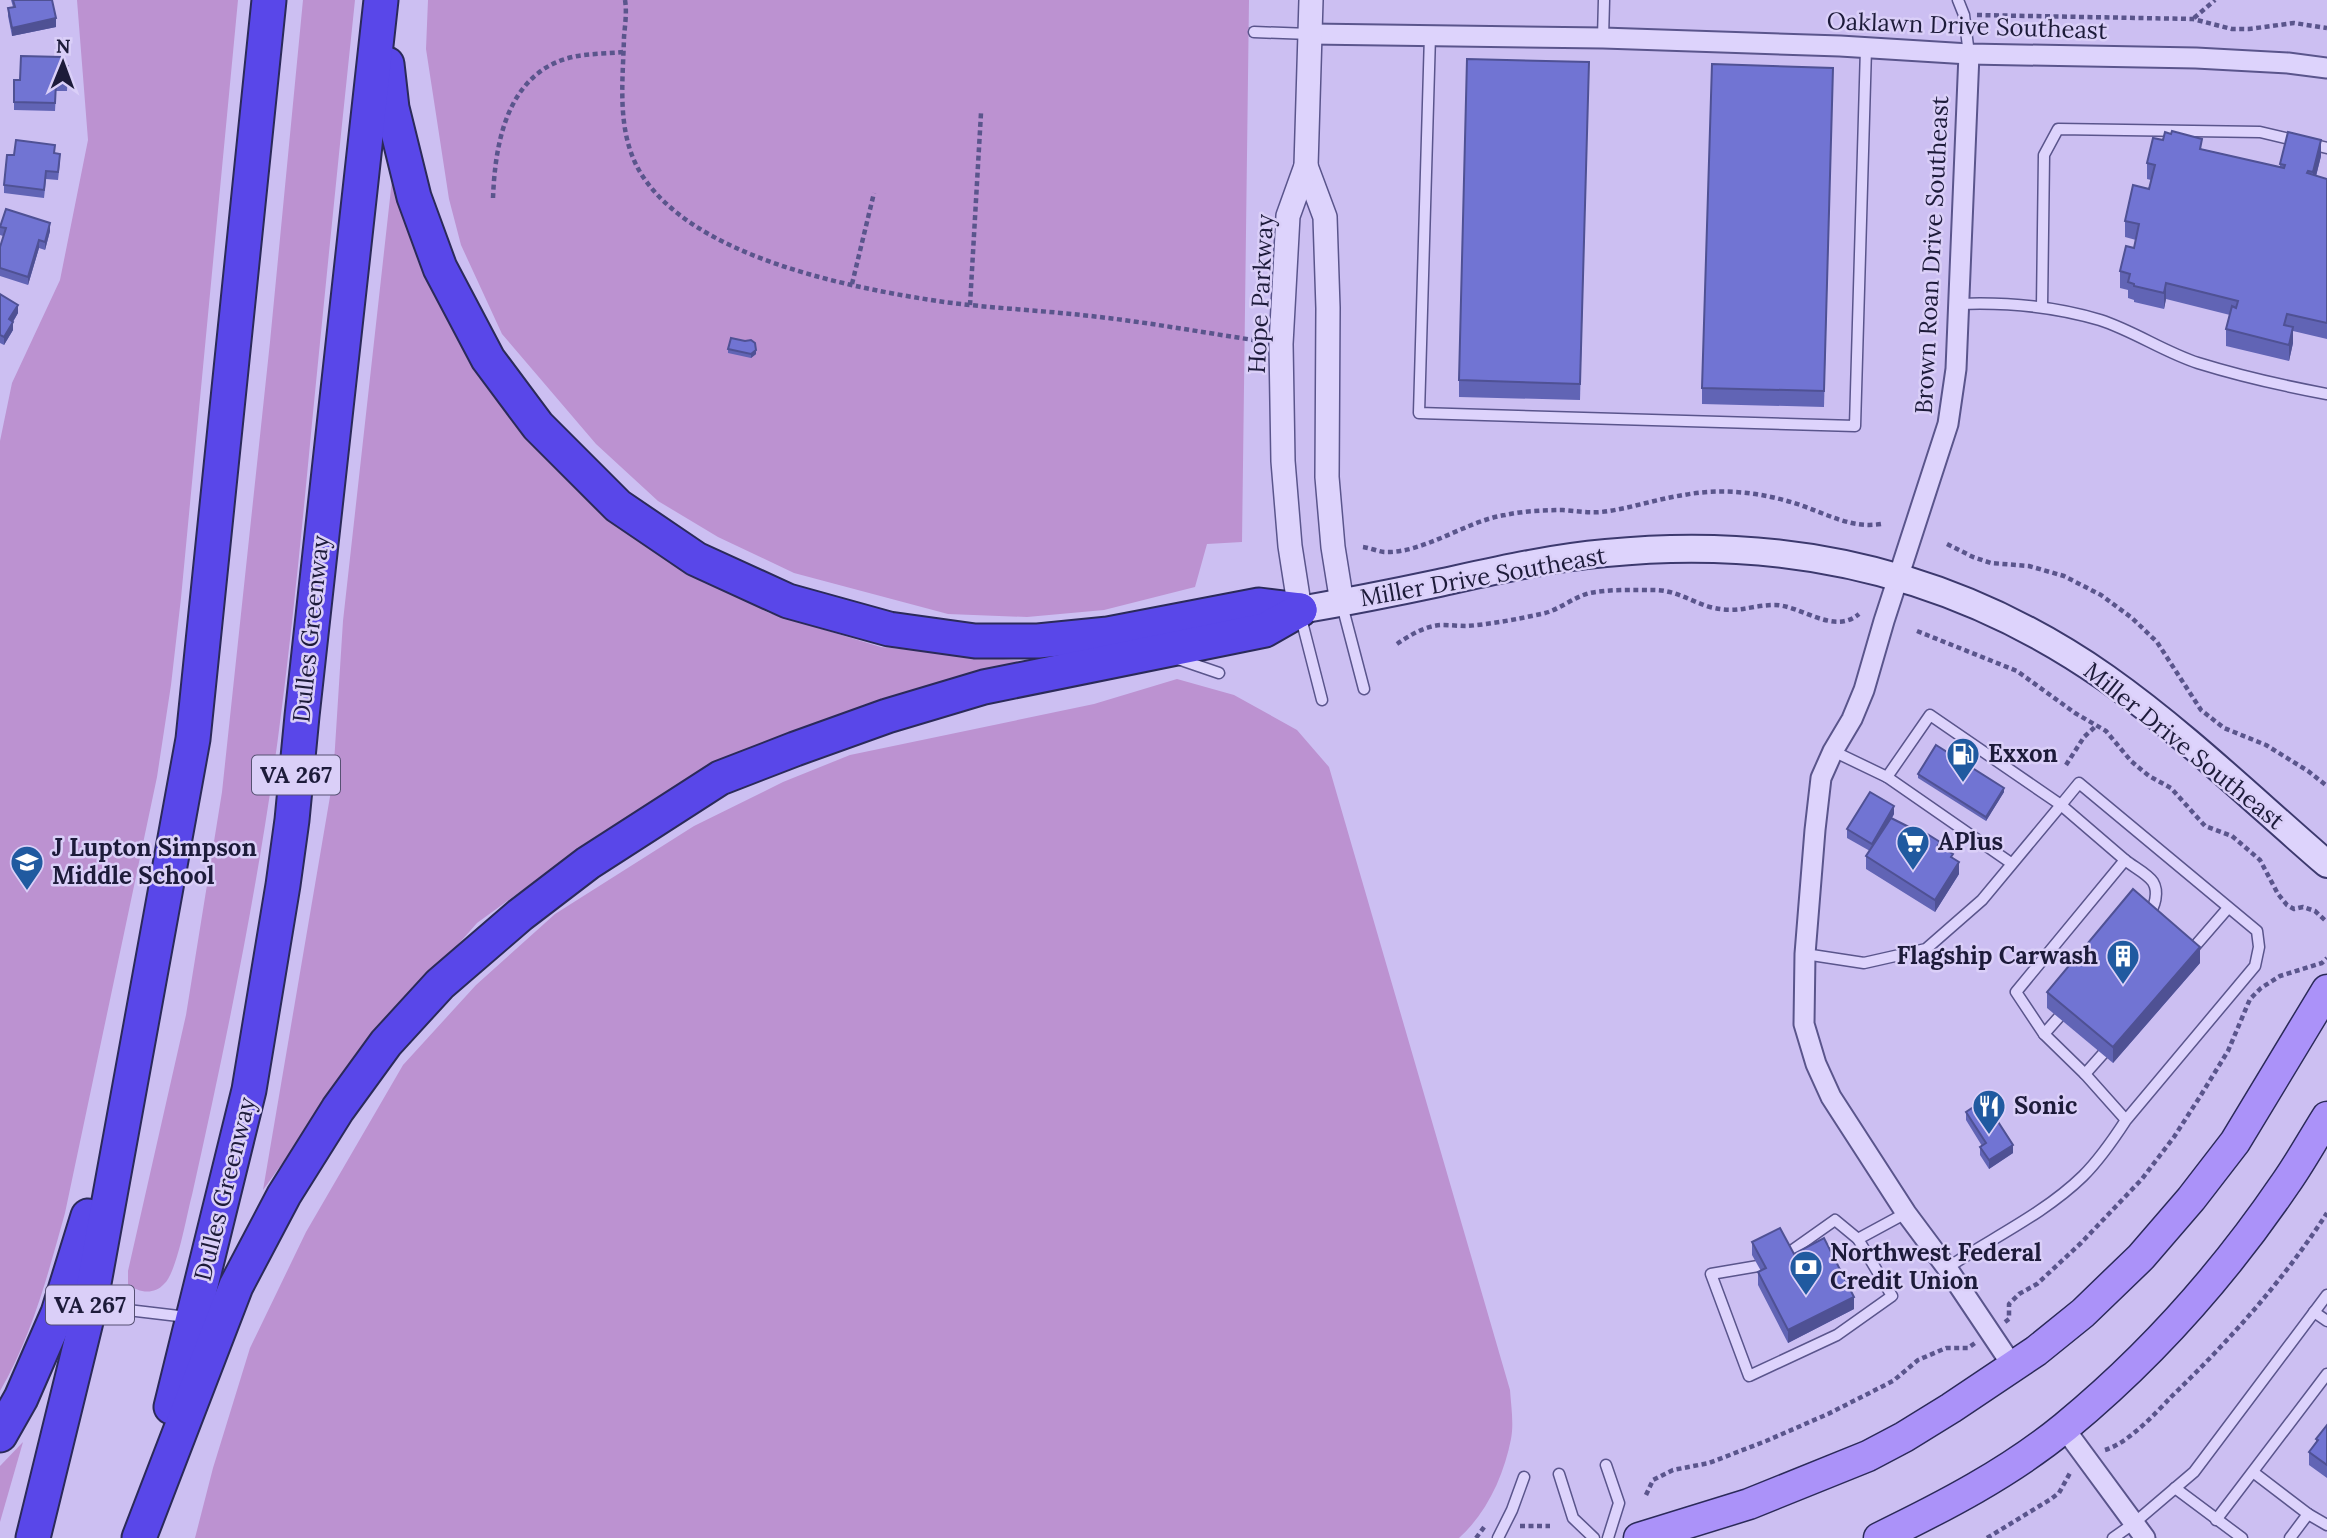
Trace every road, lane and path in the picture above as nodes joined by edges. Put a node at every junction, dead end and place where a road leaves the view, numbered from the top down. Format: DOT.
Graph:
graph roads {
  1 [pos="269,0"];
  2 [pos="381,0"];
  3 [pos="625,0"];
  4 [pos="1311,0"];
  5 [pos="1604,0"];
  6 [pos="1958,0"];
  7 [pos="2216,0"];
  8 [pos="1964,15"];
  9 [pos="2193,19"];
  10 [pos="2327,28"];
  11 [pos="1254,32"];
  12 [pos="1311,34"];
  13 [pos="1430,35"];
  14 [pos="1603,38"];
  15 [pos="1866,48"];
  16 [pos="624,52"];
  17 [pos="1969,54"];
  18 [pos="2327,68"];
  19 [pos="981,113"];
  20 [pos="2327,148"];
  21 [pos="1306,166"];
  22 [pos="874,193"];
  23 [pos="493,198"];
  24 [pos="852,284"];
  25 [pos="1957,304"];
  26 [pos="970,305"];
  27 [pos="2042,307"];
  28 [pos="1281,344"];
  29 [pos="2327,394"];
  30 [pos="1881,524"];
  31 [pos="1947,544"];
  32 [pos="1363,547"];
  33 [pos="1900,577"];
  34 [pos="1342,603"];
  35 [pos="1300,610"];
  36 [pos="1859,614"];
  37 [pos="1917,631"];
  38 [pos="1397,643"];
  39 [pos="1142,655"];
  40 [pos="1219,673"];
  41 [pos="1364,689"];
  42 [pos="1322,700"];
  43 [pos="2097,725"];
  44 [pos="1833,751"];
  45 [pos="2066,765"];
  46 [pos="1887,777"];
  47 [pos="2327,786"];
  48 [pos="2061,805"];
  49 [pos="2125,860"];
  50 [pos="2011,863"];
  51 [pos="2327,864"];
  52 [pos="2228,908"];
  53 [pos="2143,920"];
  54 [pos="2327,922"];
  55 [pos="1805,954"];
  56 [pos="2327,958"];
  57 [pos="2183,960"];
  58 [pos="2327,990"];
  59 [pos="2071,1003"];
  60 [pos="2044,1034"];
  61 [pos="2112,1043"];
  62 [pos="134,1070"];
  63 [pos="2085,1074"];
  64 [pos="2327,1117"];
  65 [pos="2126,1120"];
  66 [pos="1906,1213"];
  67 [pos="2327,1213"];
  68 [pos="1858,1239"];
  69 [pos="1787,1254"];
  70 [pos="1758,1266"];
  71 [pos="1947,1268"];
  72 [pos="2327,1295"];
  73 [pos="90,1305"];
  74 [pos="2314,1312"];
  75 [pos="193,1317"];
  76 [pos="2327,1321"];
  77 [pos="1990,1333"];
  78 [pos="2014,1368"];
  79 [pos="2326,1378"];
  80 [pos="2064,1428"];
  81 [pos="0,1435"];
  82 [pos="2101,1451"];
  83 [pos="1606,1465"];
  84 [pos="2253,1472"];
  85 [pos="2070,1473"];
  86 [pos="1559,1474"];
  87 [pos="1524,1477"];
  88 [pos="2175,1488"];
  89 [pos="1646,1495"];
  90 [pos="2308,1514"];
  91 [pos="2216,1520"];
  92 [pos="2327,1525"];
  93 [pos="2139,1531"];
  94 [pos="33,1538"];
  95 [pos="139,1538"];
  96 [pos="1498,1538"];
  97 [pos="1594,1538"];
  98 [pos="1608,1538"];
  99 [pos="1639,1538"];
  100 [pos="1879,1538"];
  101 [pos="1987,1538"];
  102 [pos="2113,1538"];
  103 [pos="2242,1538"];
  104 [pos="2290,1538"];
  1 -- 62 [label="highway, VA 267"];
  2 -- 35 [label="highway"];
  2 -- 75 [label="highway, Dulles Greenway / VA 267"];
  3 -- 16 [label="path"];
  4 -- 12 [label="street"];
  5 -- 14 [label="lane"];
  6 -- 8 [label="lane"];
  7 -- 9 [label="path"];
  8 -- 9 [label="path"];
  8 -- 17 [label="lane"];
  9 -- 10 [label="path"];
  11 -- 12 [label="lane"];
  12 -- 13 [label="street, Oaklawn Drive Southeast"];
  12 -- 21 [label="street"];
  13 -- 14 [label="street, Oaklawn Drive Southeast"];
  13 -- 15 [label="lane"];
  14 -- 15 [label="street, Oaklawn Drive Southeast"];
  15 -- 17 [label="street, Oaklawn Drive Southeast"];
  16 -- 23 [label="path"];
  16 -- 24 [label="path"];
  17 -- 18 [label="street, Oaklawn Drive Southeast"];
  17 -- 25 [label="street, Brown Roan Drive Southeast"];
  19 -- 26 [label="path"];
  20 -- 27 [label="lane"];
  21 -- 28 [label="street, Hope Parkway"];
  21 -- 34 [label="street"];
  22 -- 24 [label="path"];
  24 -- 26 [label="path"];
  25 -- 27 [label="lane"];
  25 -- 33 [label="street, Brown Roan Drive Southeast"];
  26 -- 28 [label="path"];
  27 -- 29 [label="lane"];
  28 -- 35 [label="street, Hope Parkway"];
  30 -- 32 [label="path"];
  31 -- 47 [label="path"];
  33 -- 34 [label="main road, Miller Drive Southeast"];
  33 -- 44 [label="street, Brown Roan Drive Southeast"];
  33 -- 51 [label="main road, Miller Drive Southeast"];
  34 -- 35 [label="main road, Miller Drive Southeast"];
  34 -- 41 [label="lane"];
  35 -- 39 [label="highway"];
  35 -- 42 [label="lane, Hope Parkway"];
  36 -- 38 [label="path"];
  37 -- 43 [label="path"];
  39 -- 40 [label="lane"];
  39 -- 95 [label="highway"];
  43 -- 45 [label="path"];
  43 -- 54 [label="path"];
  44 -- 46 [label="lane"];
  44 -- 55 [label="street, Brown Roan Drive Southeast"];
  46 -- 48 [label="lane"];
  46 -- 50 [label="lane"];
  48 -- 49 [label="lane"];
  48 -- 50 [label="lane"];
  48 -- 52 [label="lane"];
  49 -- 53 [label="lane"];
  49 -- 60 [label="lane"];
  50 -- 55 [label="lane"];
  52 -- 57 [label="lane"];
  52 -- 65 [label="lane"];
  55 -- 66 [label="street, Brown Roan Drive Southeast"];
  56 -- 77 [label="path"];
  58 -- 78 [label="main road"];
  59 -- 60 [label="lane"];
  60 -- 63 [label="lane"];
  61 -- 63 [label="lane"];
  62 -- 73 [label="highway, VA 267"];
  62 -- 81 [label="highway"];
  63 -- 65 [label="lane"];
  64 -- 80 [label="main road"];
  65 -- 71 [label="lane"];
  66 -- 68 [label="lane"];
  66 -- 71 [label="street, Brown Roan Drive Southeast"];
  67 -- 82 [label="path"];
  68 -- 69 [label="lane"];
  68 -- 70 [label="lane"];
  71 -- 77 [label="street, Brown Roan Drive Southeast"];
  72 -- 74 [label="lane"];
  73 -- 75 [label="lane"];
  73 -- 94 [label="highway, VA 267"];
  74 -- 76 [label="lane"];
  74 -- 88 [label="lane"];
  75 -- 95 [label="highway, Dulles Greenway / VA 267"];
  77 -- 78 [label="street, Brown Roan Drive Southeast"];
  77 -- 89 [label="path"];
  78 -- 99 [label="main road"];
  79 -- 84 [label="lane"];
  80 -- 93 [label="street"];
  80 -- 100 [label="main road"];
  83 -- 98 [label="lane"];
  84 -- 90 [label="lane"];
  84 -- 91 [label="lane"];
  85 -- 101 [label="path"];
  86 -- 97 [label="lane"];
  87 -- 96 [label="lane"];
  88 -- 91 [label="lane"];
  88 -- 93 [label="lane"];
  90 -- 92 [label="lane"];
  90 -- 104 [label="lane"];
  91 -- 103 [label="lane"];
  93 -- 102 [label="lane"];
}
